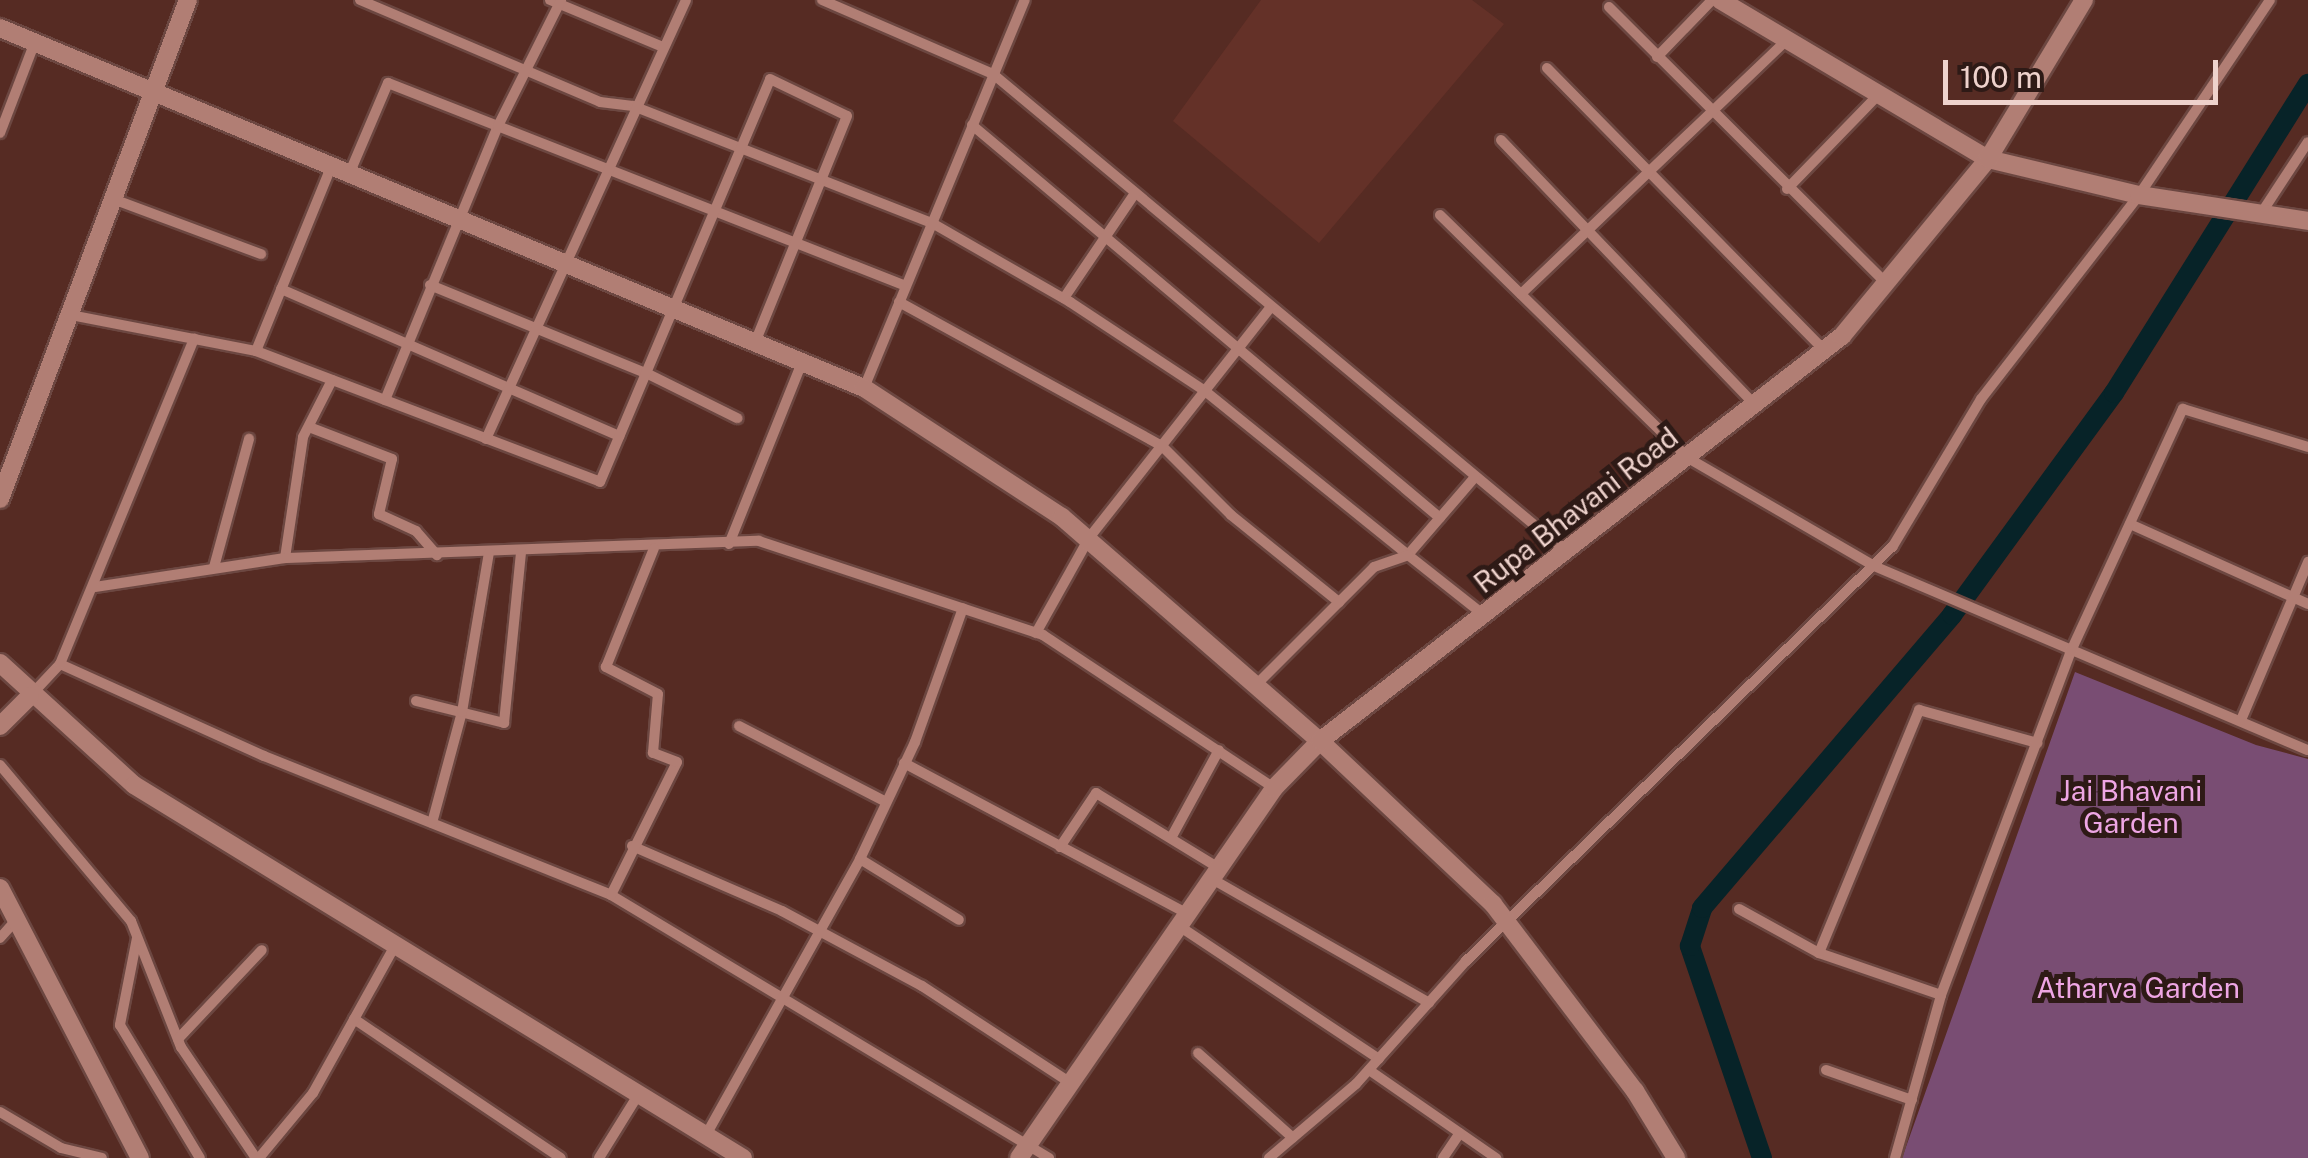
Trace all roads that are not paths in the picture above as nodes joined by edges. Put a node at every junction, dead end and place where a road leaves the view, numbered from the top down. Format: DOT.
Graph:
graph roads {
  1 [pos="188,0"];
  2 [pos="360,0"];
  3 [pos="686,0"];
  4 [pos="822,0"];
  5 [pos="1024,0"];
  6 [pos="1712,0"];
  7 [pos="1720,0"];
  8 [pos="2084,0"];
  9 [pos="2270,0"];
  10 [pos="557,1"];
  11 [pos="1609,7"];
  12 [pos="0,28"];
  13 [pos="1787,40"];
  14 [pos="35,42"];
  15 [pos="663,47"];
  16 [pos="1657,57"];
  17 [pos="524,68"];
  18 [pos="1548,68"];
  19 [pos="993,74"];
  20 [pos="154,90"];
  21 [pos="1879,94"];
  22 [pos="633,106"];
  23 [pos="1712,112"];
  24 [pos="972,125"];
  25 [pos="498,126"];
  26 [pos="0,134"];
  27 [pos="1501,140"];
  28 [pos="2308,142"];
  29 [pos="741,148"];
  30 [pos="1988,159"];
  31 [pos="332,164"];
  32 [pos="606,169"];
  33 [pos="350,172"];
  34 [pos="1649,172"];
  35 [pos="821,180"];
  36 [pos="1787,190"];
  37 [pos="1135,193"];
  38 [pos="2139,194"];
  39 [pos="113,199"];
  40 [pos="714,211"];
  41 [pos="1440,214"];
  42 [pos="2252,215"];
  43 [pos="458,218"];
  44 [pos="2308,221"];
  45 [pos="932,223"];
  46 [pos="1588,230"];
  47 [pos="1105,238"];
  48 [pos="796,243"];
  49 [pos="261,254"];
  50 [pos="566,263"];
  51 [pos="430,286"];
  52 [pos="906,286"];
  53 [pos="1888,286"];
  54 [pos="281,289"];
  55 [pos="1521,294"];
  56 [pos="1064,298"];
  57 [pos="900,302"];
  58 [pos="673,308"];
  59 [pos="1270,308"];
  60 [pos="71,315"];
  61 [pos="536,328"];
  62 [pos="194,339"];
  63 [pos="755,343"];
  64 [pos="408,344"];
  65 [pos="1238,350"];
  66 [pos="256,351"];
  67 [pos="1826,352"];
  68 [pos="802,362"];
  69 [pos="646,372"];
  70 [pos="332,380"];
  71 [pos="509,388"];
  72 [pos="864,388"];
  73 [pos="1205,391"];
  74 [pos="385,400"];
  75 [pos="1756,406"];
  76 [pos="737,418"];
  77 [pos="308,427"];
  78 [pos="619,436"];
  79 [pos="486,438"];
  80 [pos="250,439"];
  81 [pos="1162,446"];
  82 [pos="2308,446"];
  83 [pos="1688,458"];
  84 [pos="1476,478"];
  85 [pos="0,499"];
  86 [pos="1440,518"];
  87 [pos="2130,524"];
  88 [pos="1090,538"];
  89 [pos="729,544"];
  90 [pos="654,548"];
  91 [pos="520,552"];
  92 [pos="1567,552"];
  93 [pos="489,553"];
  94 [pos="438,555"];
  95 [pos="1408,556"];
  96 [pos="285,558"];
  97 [pos="2308,562"];
  98 [pos="1874,566"];
  99 [pos="214,567"];
  100 [pos="95,587"];
  101 [pos="2293,598"];
  102 [pos="1339,602"];
  103 [pos="2308,604"];
  104 [pos="964,608"];
  105 [pos="1484,616"];
  106 [pos="1036,633"];
  107 [pos="2070,653"];
  108 [pos="0,662"];
  109 [pos="60,664"];
  110 [pos="1256,685"];
  111 [pos="30,696"];
  112 [pos="416,700"];
  113 [pos="462,712"];
  114 [pos="2241,720"];
  115 [pos="0,726"];
  116 [pos="739,726"];
  117 [pos="1320,741"];
  118 [pos="2037,742"];
  119 [pos="1218,750"];
  120 [pos="2308,750"];
  121 [pos="904,763"];
  122 [pos="0,765"];
  123 [pos="1274,788"];
  124 [pos="886,802"];
  125 [pos="432,823"];
  126 [pos="1171,838"];
  127 [pos="632,846"];
  128 [pos="1060,847"];
  129 [pos="860,859"];
  130 [pos="1215,874"];
  131 [pos="0,888"];
  132 [pos="612,895"];
  133 [pos="1739,910"];
  134 [pos="17,920"];
  135 [pos="959,920"];
  136 [pos="1184,920"];
  137 [pos="1506,922"];
  138 [pos="820,932"];
  139 [pos="137,937"];
  140 [pos="0,938"];
  141 [pos="396,944"];
  142 [pos="262,950"];
  143 [pos="1819,953"];
  144 [pos="1941,995"];
  145 [pos="786,996"];
  146 [pos="1428,1003"];
  147 [pos="354,1019"];
  148 [pos="178,1039"];
  149 [pos="1198,1053"];
  150 [pos="1379,1059"];
  151 [pos="1369,1070"];
  152 [pos="1826,1070"];
  153 [pos="1071,1083"];
  154 [pos="638,1095"];
  155 [pos="1912,1100"];
  156 [pos="0,1112"];
  157 [pos="1460,1133"];
  158 [pos="706,1136"];
  159 [pos="1293,1138"];
  160 [pos="1024,1151"];
  161 [pos="102,1158"];
  162 [pos="140,1158"];
  163 [pos="200,1158"];
  164 [pos="258,1158"];
  165 [pos="561,1158"];
  166 [pos="599,1158"];
  167 [pos="743,1158"];
  168 [pos="1049,1158"];
  169 [pos="1268,1158"];
  170 [pos="1443,1158"];
  171 [pos="1496,1158"];
  172 [pos="1676,1158"];
  173 [pos="1895,1158"];
  1 -- 20 [label="street"];
  2 -- 17 [label="street"];
  3 -- 15 [label="street"];
  4 -- 19 [label="street"];
  5 -- 19 [label="street"];
  6 -- 16 [label="street"];
  7 -- 13 [label="street"];
  8 -- 30 [label="street, Rupa Bhavani Road"];
  9 -- 38 [label="street"];
  10 -- 15 [label="street"];
  10 -- 17 [label="street"];
  11 -- 16 [label="street"];
  12 -- 14 [label="street"];
  13 -- 21 [label="street"];
  13 -- 23 [label="street"];
  14 -- 20 [label="street"];
  14 -- 26 [label="street"];
  15 -- 22 [label="street"];
  16 -- 23 [label="street"];
  17 -- 22 [label="street"];
  17 -- 25 [label="street"];
  18 -- 34 [label="street"];
  19 -- 24 [label="street"];
  19 -- 37 [label="street"];
  20 -- 31 [label="street"];
  20 -- 39 [label="street"];
  21 -- 30 [label="street"];
  21 -- 36 [label="street"];
  22 -- 29 [label="street"];
  22 -- 32 [label="street"];
  23 -- 34 [label="street"];
  23 -- 36 [label="street"];
  24 -- 45 [label="street"];
  24 -- 47 [label="street"];
  25 -- 32 [label="street"];
  25 -- 33 [label="street"];
  25 -- 43 [label="street"];
  27 -- 46 [label="street"];
  28 -- 42 [label="street"];
  29 -- 35 [label="street"];
  29 -- 35 [label="street"];
  29 -- 40 [label="street"];
  30 -- 38 [label="street"];
  30 -- 53 [label="street, Rupa Bhavani Road"];
  31 -- 33 [label="street"];
  31 -- 54 [label="street"];
  32 -- 40 [label="street"];
  32 -- 50 [label="street"];
  33 -- 43 [label="street"];
  34 -- 46 [label="street"];
  34 -- 67 [label="street"];
  35 -- 45 [label="street"];
  35 -- 48 [label="street"];
  36 -- 53 [label="street"];
  37 -- 47 [label="street"];
  37 -- 59 [label="street"];
  38 -- 42 [label="street"];
  38 -- 98 [label="street"];
  39 -- 49 [label="street"];
  39 -- 60 [label="street"];
  40 -- 48 [label="street"];
  40 -- 58 [label="street"];
  41 -- 55 [label="street"];
  42 -- 44 [label="street"];
  43 -- 50 [label="street"];
  43 -- 51 [label="street"];
  45 -- 52 [label="street"];
  45 -- 56 [label="street"];
  46 -- 55 [label="street"];
  46 -- 75 [label="street"];
  47 -- 56 [label="street"];
  47 -- 65 [label="street"];
  48 -- 52 [label="street"];
  48 -- 63 [label="street"];
  50 -- 58 [label="street"];
  50 -- 61 [label="street"];
  51 -- 61 [label="street"];
  51 -- 64 [label="street"];
  52 -- 57 [label="street"];
  53 -- 67 [label="street, Rupa Bhavani Road"];
  54 -- 64 [label="street"];
  54 -- 66 [label="street"];
  55 -- 83 [label="street"];
  56 -- 73 [label="street"];
  57 -- 72 [label="street"];
  57 -- 81 [label="street"];
  58 -- 63 [label="street"];
  58 -- 69 [label="street"];
  59 -- 65 [label="street"];
  59 -- 84 [label="street"];
  60 -- 62 [label="street"];
  60 -- 85 [label="street"];
  61 -- 69 [label="street"];
  61 -- 71 [label="street"];
  62 -- 66 [label="street"];
  62 -- 100 [label="street"];
  63 -- 68 [label="street"];
  64 -- 71 [label="street"];
  64 -- 74 [label="street"];
  65 -- 73 [label="street"];
  65 -- 86 [label="street"];
  66 -- 70 [label="street"];
  67 -- 75 [label="street, Rupa Bhavani Road"];
  68 -- 72 [label="street"];
  68 -- 89 [label="street"];
  69 -- 76 [label="street"];
  69 -- 78 [label="street"];
  70 -- 74 [label="street"];
  70 -- 77 [label="street"];
  71 -- 78 [label="street"];
  71 -- 79 [label="street"];
  72 -- 88 [label="street"];
  73 -- 81 [label="street"];
  73 -- 95 [label="street"];
  74 -- 79 [label="street"];
  75 -- 83 [label="street, Rupa Bhavani Road"];
  77 -- 94 [label="street"];
  77 -- 96 [label="street"];
  78 -- 79 [label="street"];
  80 -- 99 [label="street"];
  81 -- 88 [label="street"];
  81 -- 102 [label="street"];
  82 -- 87 [label="street"];
  83 -- 92 [label="street, Rupa Bhavani Road"];
  83 -- 98 [label="street"];
  84 -- 86 [label="street"];
  84 -- 92 [label="street"];
  86 -- 95 [label="street"];
  87 -- 101 [label="street"];
  87 -- 107 [label="street"];
  88 -- 106 [label="street"];
  88 -- 110 [label="street"];
  89 -- 90 [label="street"];
  89 -- 104 [label="street"];
  90 -- 91 [label="street"];
  90 -- 127 [label="street"];
  91 -- 93 [label="street"];
  91 -- 113 [label="street"];
  92 -- 105 [label="street, Rupa Bhavani Road"];
  93 -- 94 [label="street"];
  93 -- 113 [label="street"];
  94 -- 96 [label="street"];
  95 -- 102 [label="street"];
  95 -- 105 [label="street"];
  96 -- 99 [label="street"];
  97 -- 101 [label="street"];
  98 -- 107 [label="street"];
  98 -- 137 [label="street"];
  99 -- 100 [label="street"];
  100 -- 109 [label="street"];
  101 -- 103 [label="street"];
  101 -- 114 [label="street"];
  102 -- 110 [label="street"];
  104 -- 106 [label="street"];
  104 -- 121 [label="street"];
  105 -- 117 [label="street, Rupa Bhavani Road"];
  106 -- 119 [label="street"];
  107 -- 114 [label="street"];
  107 -- 118 [label="street"];
  108 -- 111 [label="street"];
  109 -- 111 [label="street"];
  109 -- 125 [label="street"];
  110 -- 117 [label="street"];
  111 -- 115 [label="street"];
  111 -- 141 [label="street"];
  112 -- 113 [label="street"];
  113 -- 125 [label="street"];
  114 -- 120 [label="street"];
  116 -- 124 [label="street"];
  117 -- 123 [label="street, Rupa Bhavani Road"];
  117 -- 137 [label="street"];
  118 -- 143 [label="street"];
  118 -- 144 [label="street"];
  119 -- 123 [label="street"];
  119 -- 126 [label="street"];
  121 -- 124 [label="street"];
  121 -- 128 [label="street"];
  122 -- 139 [label="street"];
  123 -- 130 [label="street, Rupa Bhavani Road"];
  124 -- 129 [label="street"];
  125 -- 132 [label="street"];
  126 -- 128 [label="street"];
  126 -- 130 [label="street"];
  127 -- 132 [label="street"];
  127 -- 138 [label="street"];
  128 -- 136 [label="street"];
  129 -- 135 [label="street"];
  129 -- 138 [label="street"];
  130 -- 136 [label="street, Rupa Bhavani Road"];
  130 -- 146 [label="street"];
  131 -- 134 [label="street"];
  132 -- 145 [label="street"];
  133 -- 143 [label="street"];
  134 -- 140 [label="street"];
  134 -- 162 [label="street"];
  136 -- 150 [label="street"];
  136 -- 153 [label="street, Rupa Bhavani Road"];
  137 -- 146 [label="street"];
  137 -- 172 [label="street"];
  138 -- 145 [label="street"];
  138 -- 153 [label="street"];
  139 -- 148 [label="street"];
  139 -- 163 [label="street"];
  141 -- 147 [label="street"];
  141 -- 154 [label="street"];
  142 -- 148 [label="street"];
  143 -- 144 [label="street"];
  144 -- 155 [label="street"];
  145 -- 158 [label="street"];
  145 -- 160 [label="street"];
  146 -- 150 [label="street"];
  147 -- 164 [label="street"];
  147 -- 165 [label="street"];
  148 -- 164 [label="street"];
  149 -- 159 [label="street"];
  150 -- 151 [label="street"];
  151 -- 157 [label="street"];
  151 -- 159 [label="street"];
  152 -- 155 [label="street"];
  153 -- 160 [label="street, Rupa Bhavani Road"];
  154 -- 158 [label="street"];
  154 -- 166 [label="street"];
  155 -- 173 [label="street"];
  156 -- 161 [label="street"];
  157 -- 170 [label="street"];
  157 -- 171 [label="street"];
  158 -- 167 [label="street"];
  159 -- 169 [label="street"];
  160 -- 168 [label="street"];
}
